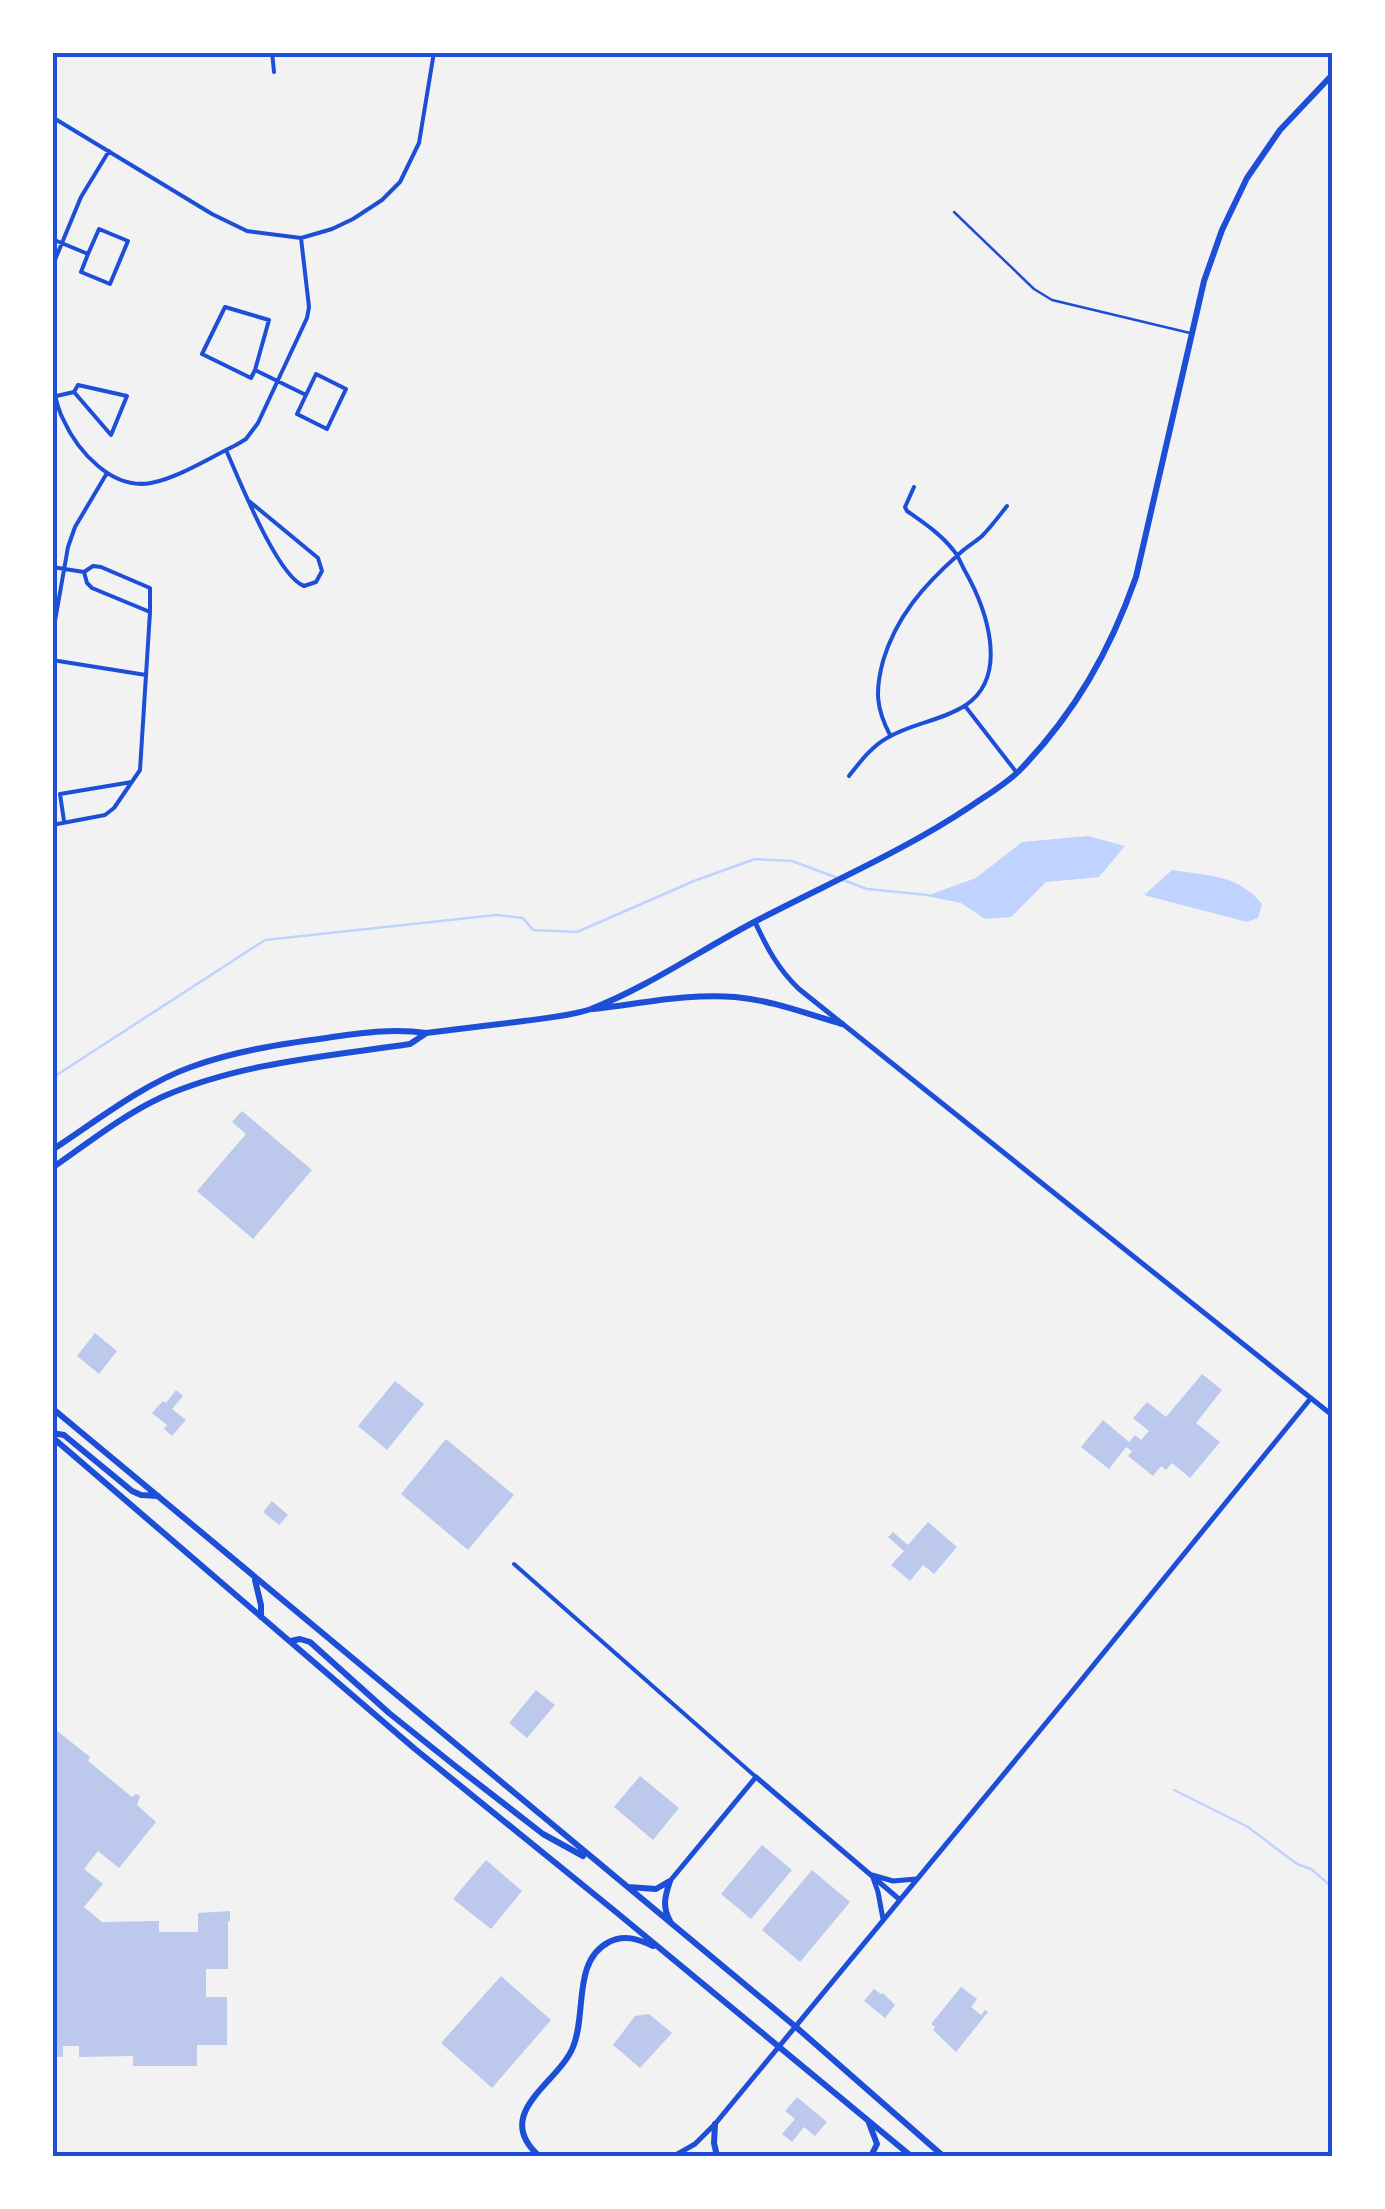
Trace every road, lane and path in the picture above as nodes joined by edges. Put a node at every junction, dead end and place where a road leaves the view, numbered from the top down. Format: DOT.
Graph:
graph roads {
  1 [pos="272,52"];
  2 [pos="434,52"];
  3 [pos="274,72"];
  4 [pos="1332,75"];
  5 [pos="52,117"];
  6 [pos="110,151"];
  7 [pos="954,212"];
  8 [pos="301,238"];
  9 [pos="52,240"];
  10 [pos="62,243"];
  11 [pos="88,254"];
  12 [pos="52,266"];
  13 [pos="1192,334"];
  14 [pos="255,370"];
  15 [pos="278,381"];
  16 [pos="52,382"];
  17 [pos="74,392"];
  18 [pos="306,394"];
  19 [pos="54,397"];
  20 [pos="226,450"];
  21 [pos="107,473"];
  22 [pos="914,487"];
  23 [pos="249,501"];
  24 [pos="1007,506"];
  25 [pos="958,554"];
  26 [pos="52,566"];
  27 [pos="64,568"];
  28 [pos="84,572"];
  29 [pos="150,612"];
  30 [pos="52,638"];
  31 [pos="52,660"];
  32 [pos="146,675"];
  33 [pos="965,706"];
  34 [pos="890,736"];
  35 [pos="1017,773"];
  36 [pos="848,776"];
  37 [pos="132,782"];
  38 [pos="64,823"];
  39 [pos="52,825"];
  40 [pos="754,922"];
  41 [pos="587,1010"];
  42 [pos="842,1024"];
  43 [pos="426,1033"];
  44 [pos="52,1150"];
  45 [pos="52,1168"];
  46 [pos="1311,1398"];
  47 [pos="52,1408"];
  48 [pos="1332,1415"];
  49 [pos="52,1435"];
  50 [pos="158,1496"];
  51 [pos="514,1564"];
  52 [pos="255,1578"];
  53 [pos="261,1618"];
  54 [pos="290,1642"];
  55 [pos="756,1777"];
  56 [pos="598,1864"];
  57 [pos="872,1874"];
  58 [pos="916,1878"];
  59 [pos="670,1881"];
  60 [pos="624,1886"];
  61 [pos="899,1899"];
  62 [pos="883,1919"];
  63 [pos="673,1926"];
  64 [pos="662,1950"];
  65 [pos="796,2027"];
  66 [pos="780,2048"];
  67 [pos="868,2122"];
  68 [pos="716,2124"];
  69 [pos="539,2156"];
  70 [pos="674,2156"];
  71 [pos="717,2156"];
  72 [pos="871,2156"];
  73 [pos="912,2156"];
  74 [pos="942,2156"];
  1 -- 3 [label="street"];
  2 -- 8 [label="street"];
  4 -- 13 [label="main road"];
  5 -- 6 [label="street"];
  6 -- 8 [label="street"];
  6 -- 10 [label="street"];
  7 -- 13 [label="lane"];
  8 -- 15 [label="street"];
  9 -- 10 [label="street"];
  10 -- 11 [label="street"];
  10 -- 12 [label="street"];
  11 -- 11 [label="street"];
  13 -- 35 [label="main road"];
  14 -- 14 [label="street"];
  14 -- 15 [label="street"];
  15 -- 18 [label="street"];
  15 -- 20 [label="street"];
  16 -- 19 [label="street"];
  17 -- 17 [label="street"];
  17 -- 19 [label="street"];
  18 -- 18 [label="street"];
  19 -- 21 [label="street"];
  20 -- 21 [label="street"];
  20 -- 23 [label="street"];
  21 -- 27 [label="street"];
  22 -- 25 [label="street"];
  23 -- 23 [label="street"];
  24 -- 25 [label="street"];
  25 -- 33 [label="street"];
  25 -- 34 [label="street"];
  26 -- 27 [label="street"];
  27 -- 28 [label="street"];
  27 -- 30 [label="street"];
  28 -- 29 [label="street"];
  28 -- 29 [label="street"];
  29 -- 32 [label="street"];
  31 -- 32 [label="street"];
  32 -- 37 [label="street"];
  33 -- 34 [label="street"];
  33 -- 35 [label="street"];
  34 -- 36 [label="street"];
  35 -- 40 [label="main road"];
  37 -- 38 [label="street"];
  37 -- 38 [label="street"];
  38 -- 39 [label="street"];
  40 -- 41 [label="main road"];
  40 -- 42 [label="street"];
  41 -- 42 [label="main road"];
  41 -- 43 [label="main road"];
  42 -- 46 [label="street"];
  43 -- 44 [label="main road"];
  43 -- 45 [label="main road"];
  46 -- 48 [label="street"];
  46 -- 58 [label="street"];
  47 -- 50 [label="main road"];
  49 -- 50 [label="main road"];
  49 -- 53 [label="main road"];
  50 -- 52 [label="main road"];
  51 -- 55 [label="street"];
  52 -- 53 [label="main road"];
  52 -- 56 [label="main road"];
  53 -- 54 [label="main road"];
  54 -- 56 [label="main road"];
  54 -- 64 [label="main road"];
  55 -- 57 [label="street"];
  55 -- 59 [label="street"];
  56 -- 60 [label="main road"];
  57 -- 58 [label="street"];
  57 -- 61 [label="street"];
  57 -- 62 [label="street"];
  58 -- 61 [label="street"];
  59 -- 60 [label="main road"];
  59 -- 63 [label="main road"];
  60 -- 63 [label="main road"];
  61 -- 62 [label="street"];
  62 -- 65 [label="street"];
  63 -- 65 [label="main road"];
  64 -- 66 [label="main road"];
  64 -- 69 [label="main road"];
  65 -- 66 [label="street"];
  65 -- 74 [label="main road"];
  66 -- 67 [label="main road"];
  66 -- 68 [label="street"];
  67 -- 72 [label="main road"];
  67 -- 73 [label="main road"];
  68 -- 70 [label="street"];
  68 -- 71 [label="main road"];
}
